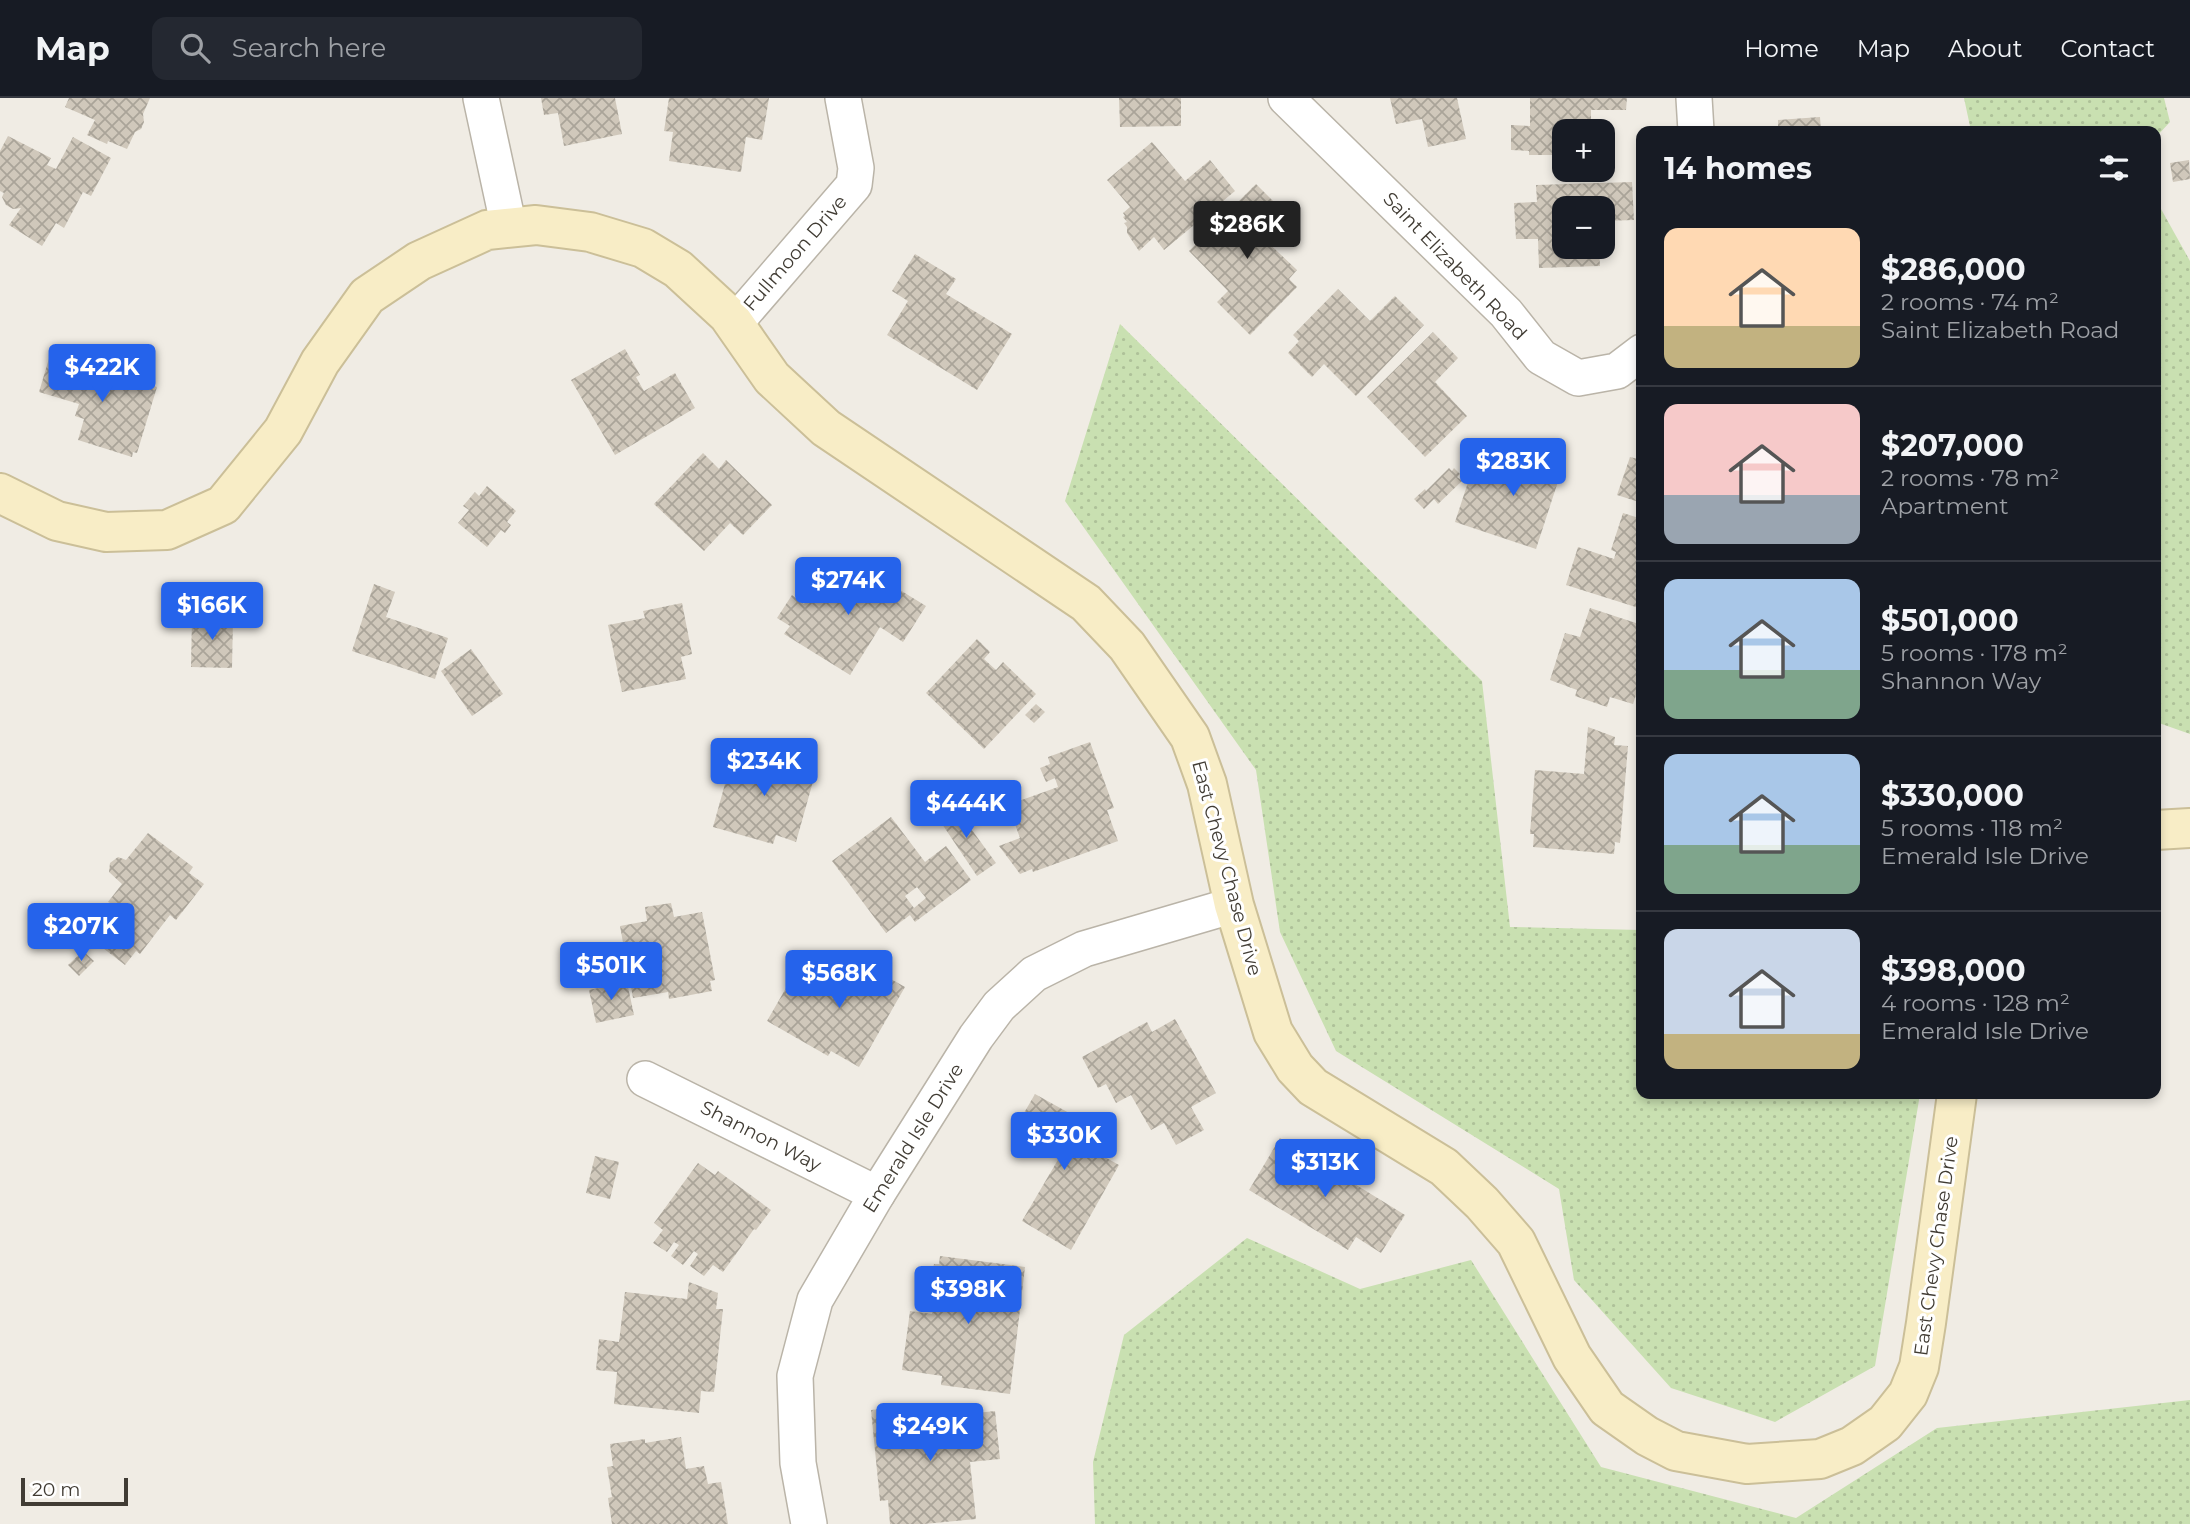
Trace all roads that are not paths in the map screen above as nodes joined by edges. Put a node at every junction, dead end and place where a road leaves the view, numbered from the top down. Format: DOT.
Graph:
graph roads {
  1 [pos="481,98"];
  2 [pos="843,98"];
  3 [pos="1286,98"];
  4 [pos="1694,98"];
  5 [pos="1696,126"];
  6 [pos="509,228"];
  7 [pos="734,324"];
  8 [pos="1636,357"];
  9 [pos="0,493"];
  10 [pos="2190,828"];
  11 [pos="2161,830"];
  12 [pos="1234,905"];
  13 [pos="645,1079"];
  14 [pos="1956,1099"];
  15 [pos="877,1194"];
  16 [pos="809,1524"];
  1 -- 6 [label="street"];
  2 -- 7 [label="street, Fullmoon Drive"];
  3 -- 8 [label="street, Saint Elizabeth Road"];
  4 -- 5 [label="street"];
  6 -- 7 [label="main road, East Chevy Chase Drive"];
  6 -- 9 [label="main road, East Chevy Chase Drive"];
  7 -- 12 [label="main road, East Chevy Chase Drive"];
  10 -- 11 [label="main road"];
  12 -- 14 [label="main road, East Chevy Chase Drive"];
  12 -- 15 [label="street, Emerald Isle Drive"];
  13 -- 15 [label="street, Shannon Way"];
  15 -- 16 [label="street, Emerald Isle Drive"];
}
